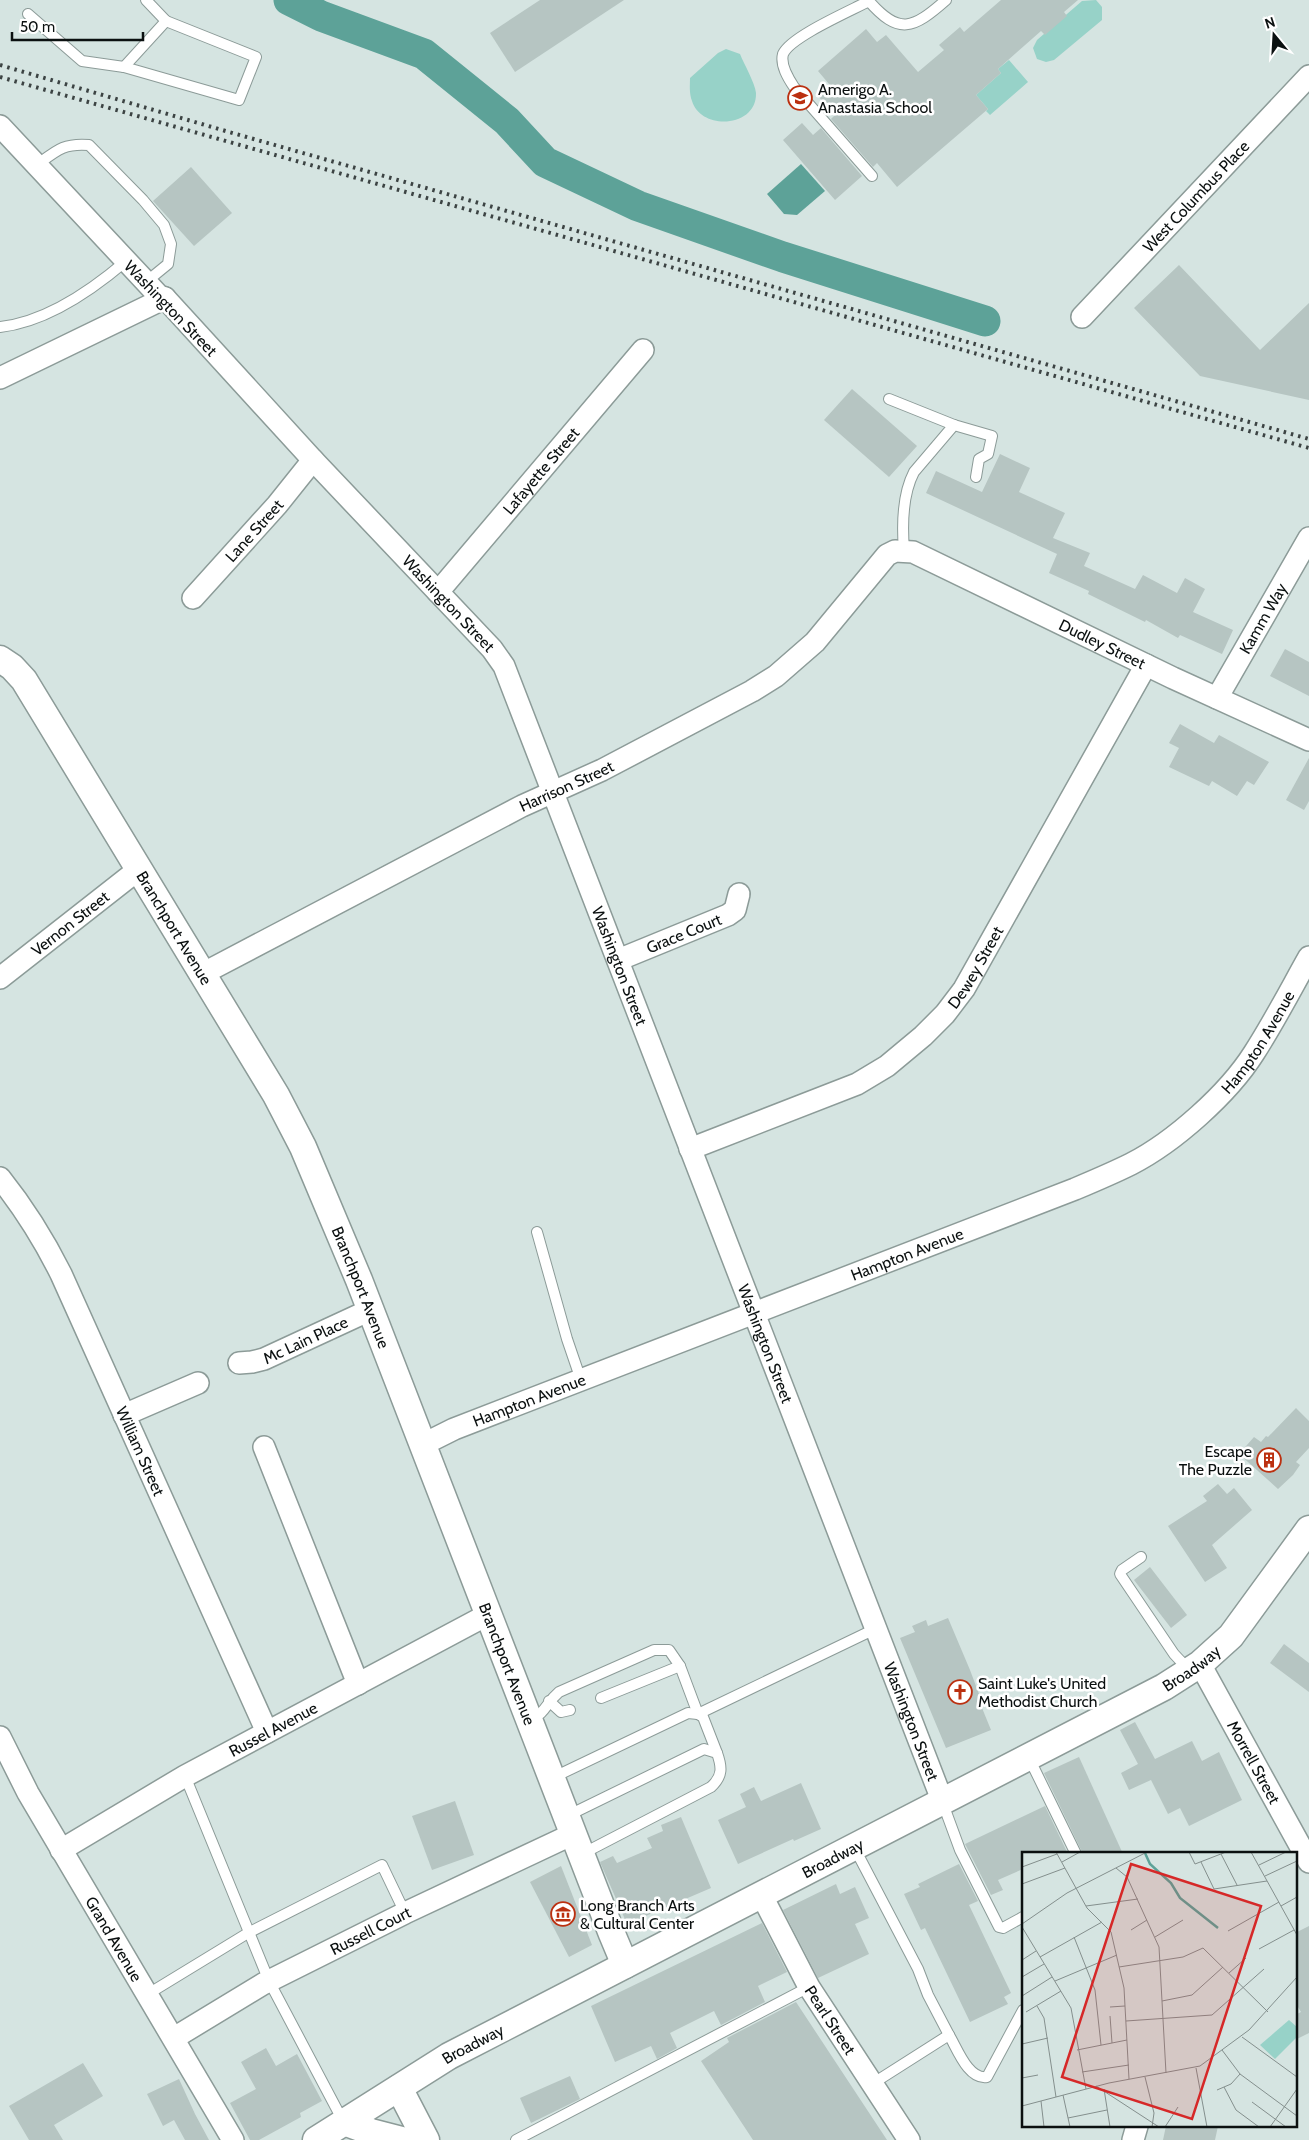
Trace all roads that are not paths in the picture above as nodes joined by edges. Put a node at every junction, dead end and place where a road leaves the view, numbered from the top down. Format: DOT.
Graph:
graph roads {
  1 [pos="146,0"];
  2 [pos="868,0"];
  3 [pos="946,0"];
  4 [pos="28,14"];
  5 [pos="166,21"];
  6 [pos="124,67"];
  7 [pos="1309,76"];
  8 [pos="0,126"];
  9 [pos="37,165"];
  10 [pos="872,176"];
  11 [pos="126,261"];
  12 [pos="146,282"];
  13 [pos="165,298"];
  14 [pos="1082,316"];
  15 [pos="0,327"];
  16 [pos="643,350"];
  17 [pos="0,378"];
  18 [pos="889,399"];
  19 [pos="954,425"];
  20 [pos="312,460"];
  21 [pos="976,477"];
  22 [pos="1309,538"];
  23 [pos="899,551"];
  24 [pos="438,592"];
  25 [pos="193,598"];
  26 [pos="0,660"];
  27 [pos="1146,665"];
  28 [pos="1217,698"];
  29 [pos="1309,740"];
  30 [pos="552,792"];
  31 [pos="139,869"];
  32 [pos="739,894"];
  33 [pos="618,960"];
  34 [pos="1308,962"];
  35 [pos="202,974"];
  36 [pos="0,978"];
  37 [pos="690,1149"];
  38 [pos="0,1178"];
  39 [pos="537,1232"];
  40 [pos="370,1310"];
  41 [pos="753,1313"];
  42 [pos="238,1363"];
  43 [pos="581,1380"];
  44 [pos="198,1383"];
  45 [pos="124,1414"];
  46 [pos="424,1444"];
  47 [pos="264,1447"];
  48 [pos="1309,1529"];
  49 [pos="1141,1558"];
  50 [pos="487,1614"];
  51 [pos="875,1629"];
  52 [pos="680,1666"];
  53 [pos="1195,1667"];
  54 [pos="358,1684"];
  55 [pos="600,1698"];
  56 [pos="549,1700"];
  57 [pos="570,1710"];
  58 [pos="698,1714"];
  59 [pos="529,1721"];
  60 [pos="267,1732"];
  61 [pos="0,1737"];
  62 [pos="711,1738"];
  63 [pos="704,1750"];
  64 [pos="717,1753"];
  65 [pos="1028,1756"];
  66 [pos="185,1776"];
  67 [pos="552,1778"];
  68 [pos="942,1800"];
  69 [pos="574,1835"];
  70 [pos="854,1846"];
  71 [pos="61,1850"];
  72 [pos="1075,1852"];
  73 [pos="1309,1862"];
  74 [pos="761,1894"];
  75 [pos="406,1913"];
  76 [pos="1022,1918"];
  77 [pos="248,1933"];
  78 [pos="625,1965"];
  79 [pos="269,1981"];
  80 [pos="809,1987"];
  81 [pos="148,1994"];
  82 [pos="1022,2012"];
  83 [pos="949,2035"];
  84 [pos="174,2038"];
  85 [pos="872,2084"];
  86 [pos="399,2088"];
  87 [pos="344,2122"];
  88 [pos="233,2140"];
  89 [pos="316,2140"];
  90 [pos="402,2140"];
  91 [pos="426,2140"];
  92 [pos="516,2140"];
  93 [pos="909,2140"];
  1 -- 5 [label="lane"];
  2 -- 3 [label="lane"];
  2 -- 10 [label="lane"];
  4 -- 6 [label="lane"];
  5 -- 6 [label="lane"];
  5 -- 6 [label="lane"];
  7 -- 14 [label="street, West Columbus Place"];
  8 -- 9 [label="street, Washington Street"];
  9 -- 11 [label="street, Washington Street"];
  9 -- 12 [label="lane"];
  11 -- 12 [label="street, Washington Street"];
  11 -- 15 [label="lane"];
  12 -- 13 [label="street, Washington Street"];
  13 -- 17 [label="street"];
  13 -- 20 [label="street, Washington Street"];
  16 -- 24 [label="street, Lafayette Street"];
  18 -- 19 [label="lane"];
  19 -- 21 [label="lane"];
  19 -- 23 [label="lane"];
  20 -- 24 [label="street, Washington Street"];
  20 -- 25 [label="street, Lane Street"];
  22 -- 28 [label="street, Kamm Way"];
  23 -- 27 [label="street, Dudley Street"];
  23 -- 30 [label="street, Harrison Street"];
  24 -- 30 [label="street, Washington Street"];
  26 -- 31 [label="street, Branchport Avenue"];
  27 -- 28 [label="street, Dudley Street"];
  27 -- 37 [label="street, Dewey Street"];
  28 -- 29 [label="street, Dudley Street"];
  30 -- 33 [label="street, Washington Street"];
  30 -- 35 [label="street, Harrison Street"];
  31 -- 35 [label="street, Branchport Avenue"];
  31 -- 36 [label="street, Vernon Street"];
  32 -- 33 [label="street, Grace Court"];
  33 -- 37 [label="street, Washington Street"];
  34 -- 41 [label="street, Hampton Avenue"];
  35 -- 40 [label="street, Branchport Avenue"];
  37 -- 41 [label="street, Washington Street"];
  38 -- 45 [label="street, William Street"];
  39 -- 43 [label="lane"];
  40 -- 42 [label="street, Mc Lain Place"];
  40 -- 46 [label="street, Branchport Avenue"];
  41 -- 43 [label="street, Hampton Avenue"];
  41 -- 51 [label="street, Washington Street"];
  43 -- 46 [label="street, Hampton Avenue"];
  44 -- 45 [label="street"];
  45 -- 60 [label="street, William Street"];
  46 -- 50 [label="street, Branchport Avenue"];
  47 -- 54 [label="street"];
  48 -- 53 [label="street, Broadway"];
  49 -- 53 [label="lane, Morrell Street"];
  50 -- 54 [label="street, Russel Avenue"];
  50 -- 59 [label="street, Branchport Avenue"];
  51 -- 58 [label="lane"];
  51 -- 68 [label="street, Washington Street"];
  52 -- 55 [label="lane"];
  52 -- 56 [label="lane"];
  52 -- 58 [label="lane"];
  53 -- 65 [label="street, Broadway"];
  53 -- 73 [label="street, Morrell Street"];
  54 -- 60 [label="street, Russel Avenue"];
  56 -- 57 [label="lane"];
  56 -- 59 [label="lane"];
  58 -- 62 [label="lane"];
  58 -- 67 [label="lane"];
  59 -- 67 [label="street, Branchport Avenue"];
  60 -- 66 [label="street, Russel Avenue"];
  61 -- 71 [label="street, Grand Avenue"];
  62 -- 63 [label="lane"];
  62 -- 64 [label="lane"];
  63 -- 64 [label="lane"];
  63 -- 69 [label="lane"];
  64 -- 69 [label="lane"];
  65 -- 68 [label="street, Broadway"];
  65 -- 72 [label="lane"];
  66 -- 71 [label="street, Russel Avenue"];
  66 -- 77 [label="lane"];
  67 -- 69 [label="street, Branchport Avenue"];
  68 -- 70 [label="street, Broadway"];
  68 -- 76 [label="lane, Washington Street"];
  69 -- 75 [label="street, Russell Court"];
  69 -- 78 [label="street, Branchport Avenue"];
  70 -- 74 [label="street, Broadway"];
  70 -- 83 [label="lane"];
  71 -- 81 [label="street, Grand Avenue"];
  74 -- 78 [label="street, Broadway"];
  74 -- 80 [label="street, Pearl Street"];
  75 -- 77 [label="lane"];
  75 -- 79 [label="street, Russell Court"];
  77 -- 79 [label="lane"];
  77 -- 81 [label="lane"];
  78 -- 86 [label="street, Broadway"];
  79 -- 84 [label="street, Russell Court"];
  79 -- 87 [label="lane"];
  80 -- 85 [label="street, Pearl Street"];
  80 -- 92 [label="lane"];
  81 -- 84 [label="street, Grand Avenue"];
  82 -- 83 [label="lane"];
  83 -- 85 [label="lane"];
  84 -- 88 [label="street, Grand Avenue"];
  85 -- 93 [label="street, Pearl Street"];
  86 -- 87 [label="street, Broadway"];
  86 -- 91 [label="street"];
  87 -- 89 [label="street, Broadway"];
  87 -- 90 [label="street"];
}
